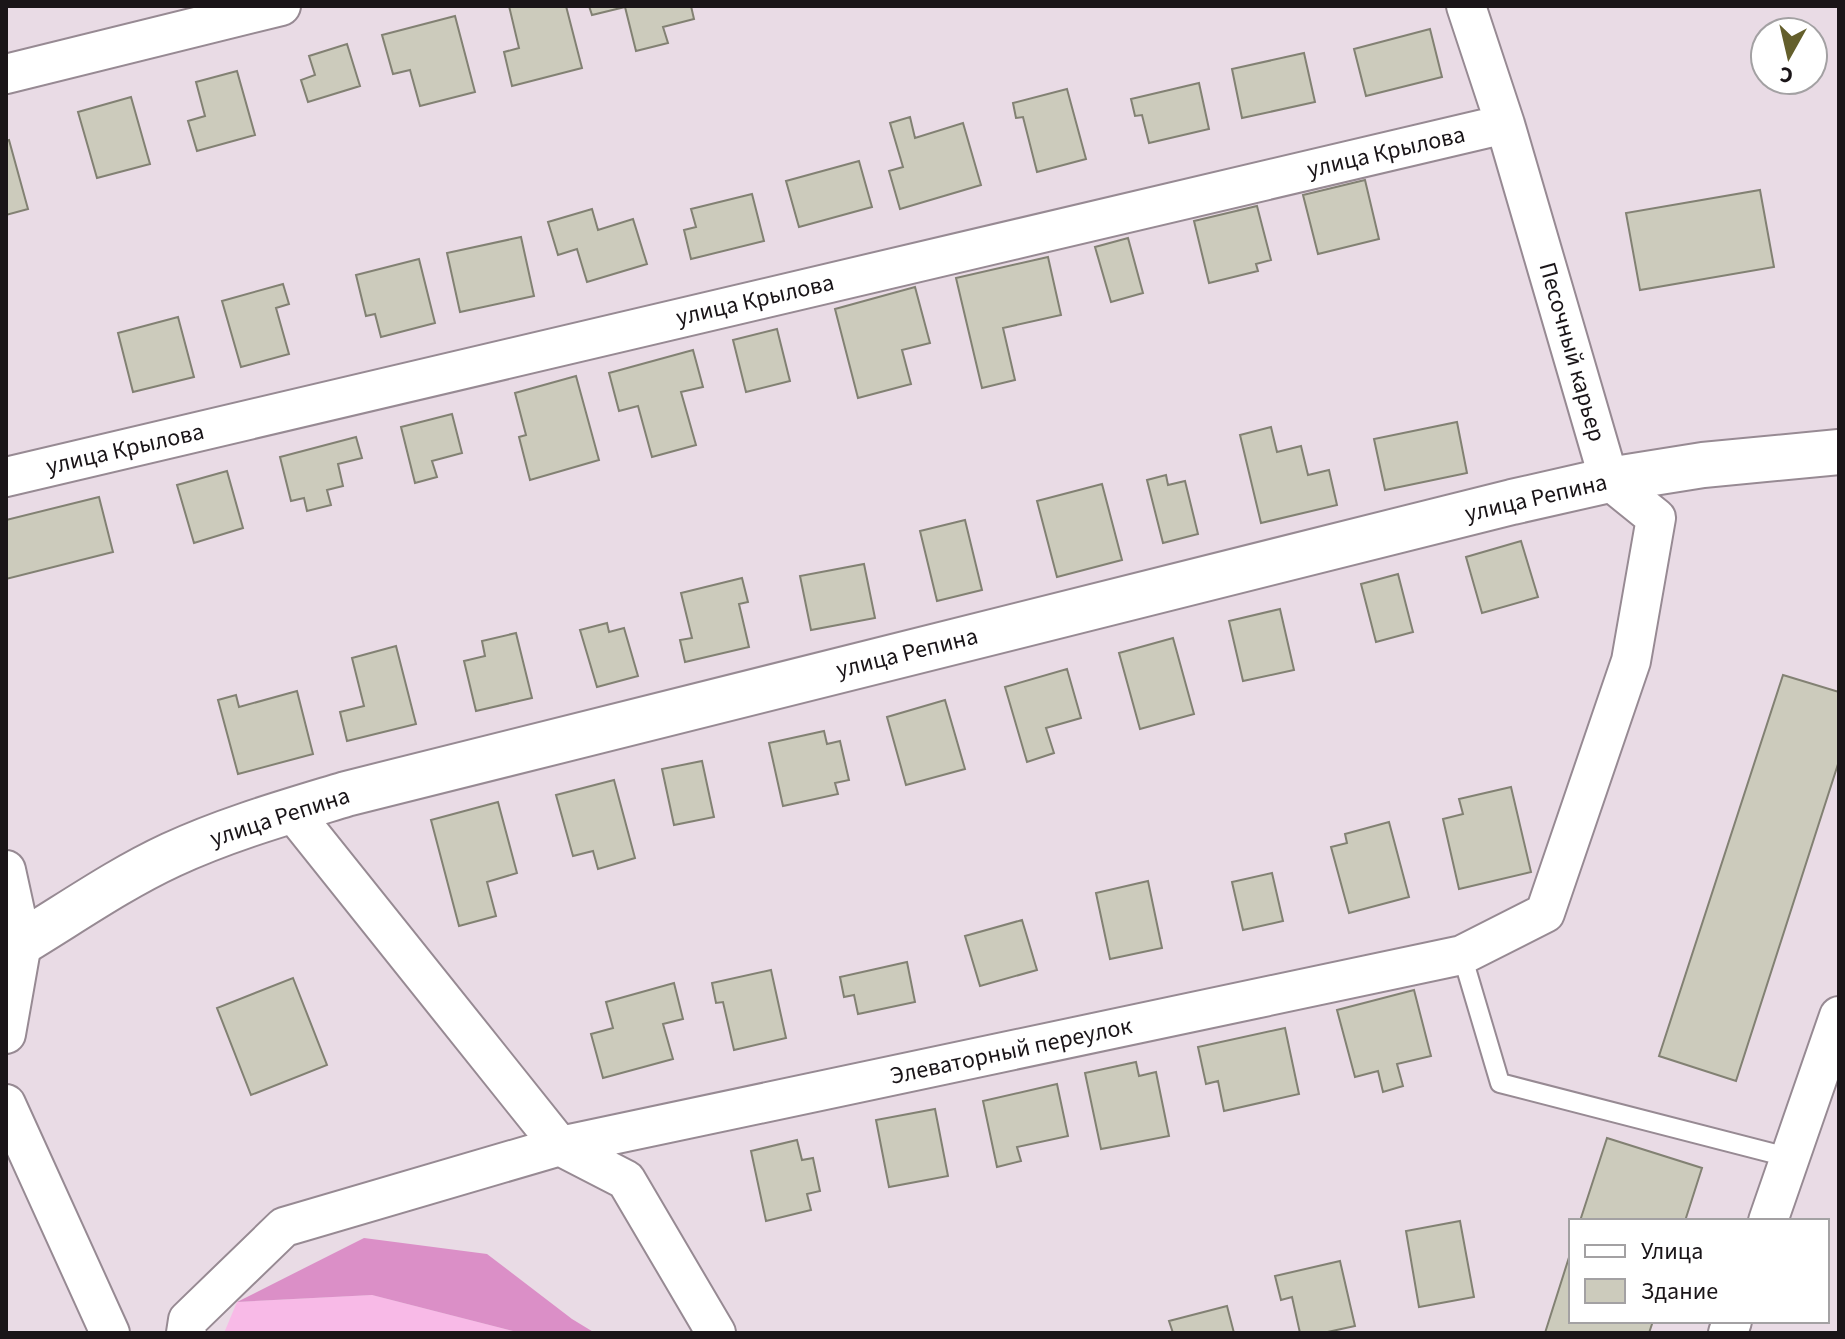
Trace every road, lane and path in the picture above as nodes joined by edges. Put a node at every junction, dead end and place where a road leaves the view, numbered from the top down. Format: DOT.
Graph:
graph roads {
  1 [pos="281,6"];
  2 [pos="1466,6"];
  3 [pos="6,74"];
  4 [pos="1505,124"];
  5 [pos="1839,452"];
  6 [pos="6,477"];
  7 [pos="1609,480"];
  8 [pos="292,811"];
  9 [pos="6,870"];
  10 [pos="14,947"];
  11 [pos="1462,955"];
  12 [pos="1839,1016"];
  13 [pos="6,1034"];
  14 [pos="6,1104"];
  15 [pos="560,1146"];
  16 [pos="1791,1158"];
  17 [pos="1769,1219"];
  18 [pos="110,1333"];
  19 [pos="186,1333"];
  20 [pos="716,1333"];
  1 -- 3 [label="street"];
  2 -- 4 [label="street, Песочный карьер"];
  4 -- 6 [label="street, улица Крылова"];
  4 -- 7 [label="street, Песочный карьер"];
  5 -- 7 [label="main road, улица Репина"];
  7 -- 8 [label="main road, улица Репина"];
  7 -- 11 [label="street"];
  8 -- 10 [label="main road, улица Репина"];
  8 -- 15 [label="street"];
  9 -- 10 [label="street"];
  10 -- 13 [label="street"];
  11 -- 15 [label="street, Элеваторный переулок"];
  11 -- 16 [label="lane"];
  12 -- 16 [label="street"];
  14 -- 18 [label="street"];
  15 -- 19 [label="street, Элеваторный переулок"];
  15 -- 20 [label="street"];
  16 -- 17 [label="street"];
}
